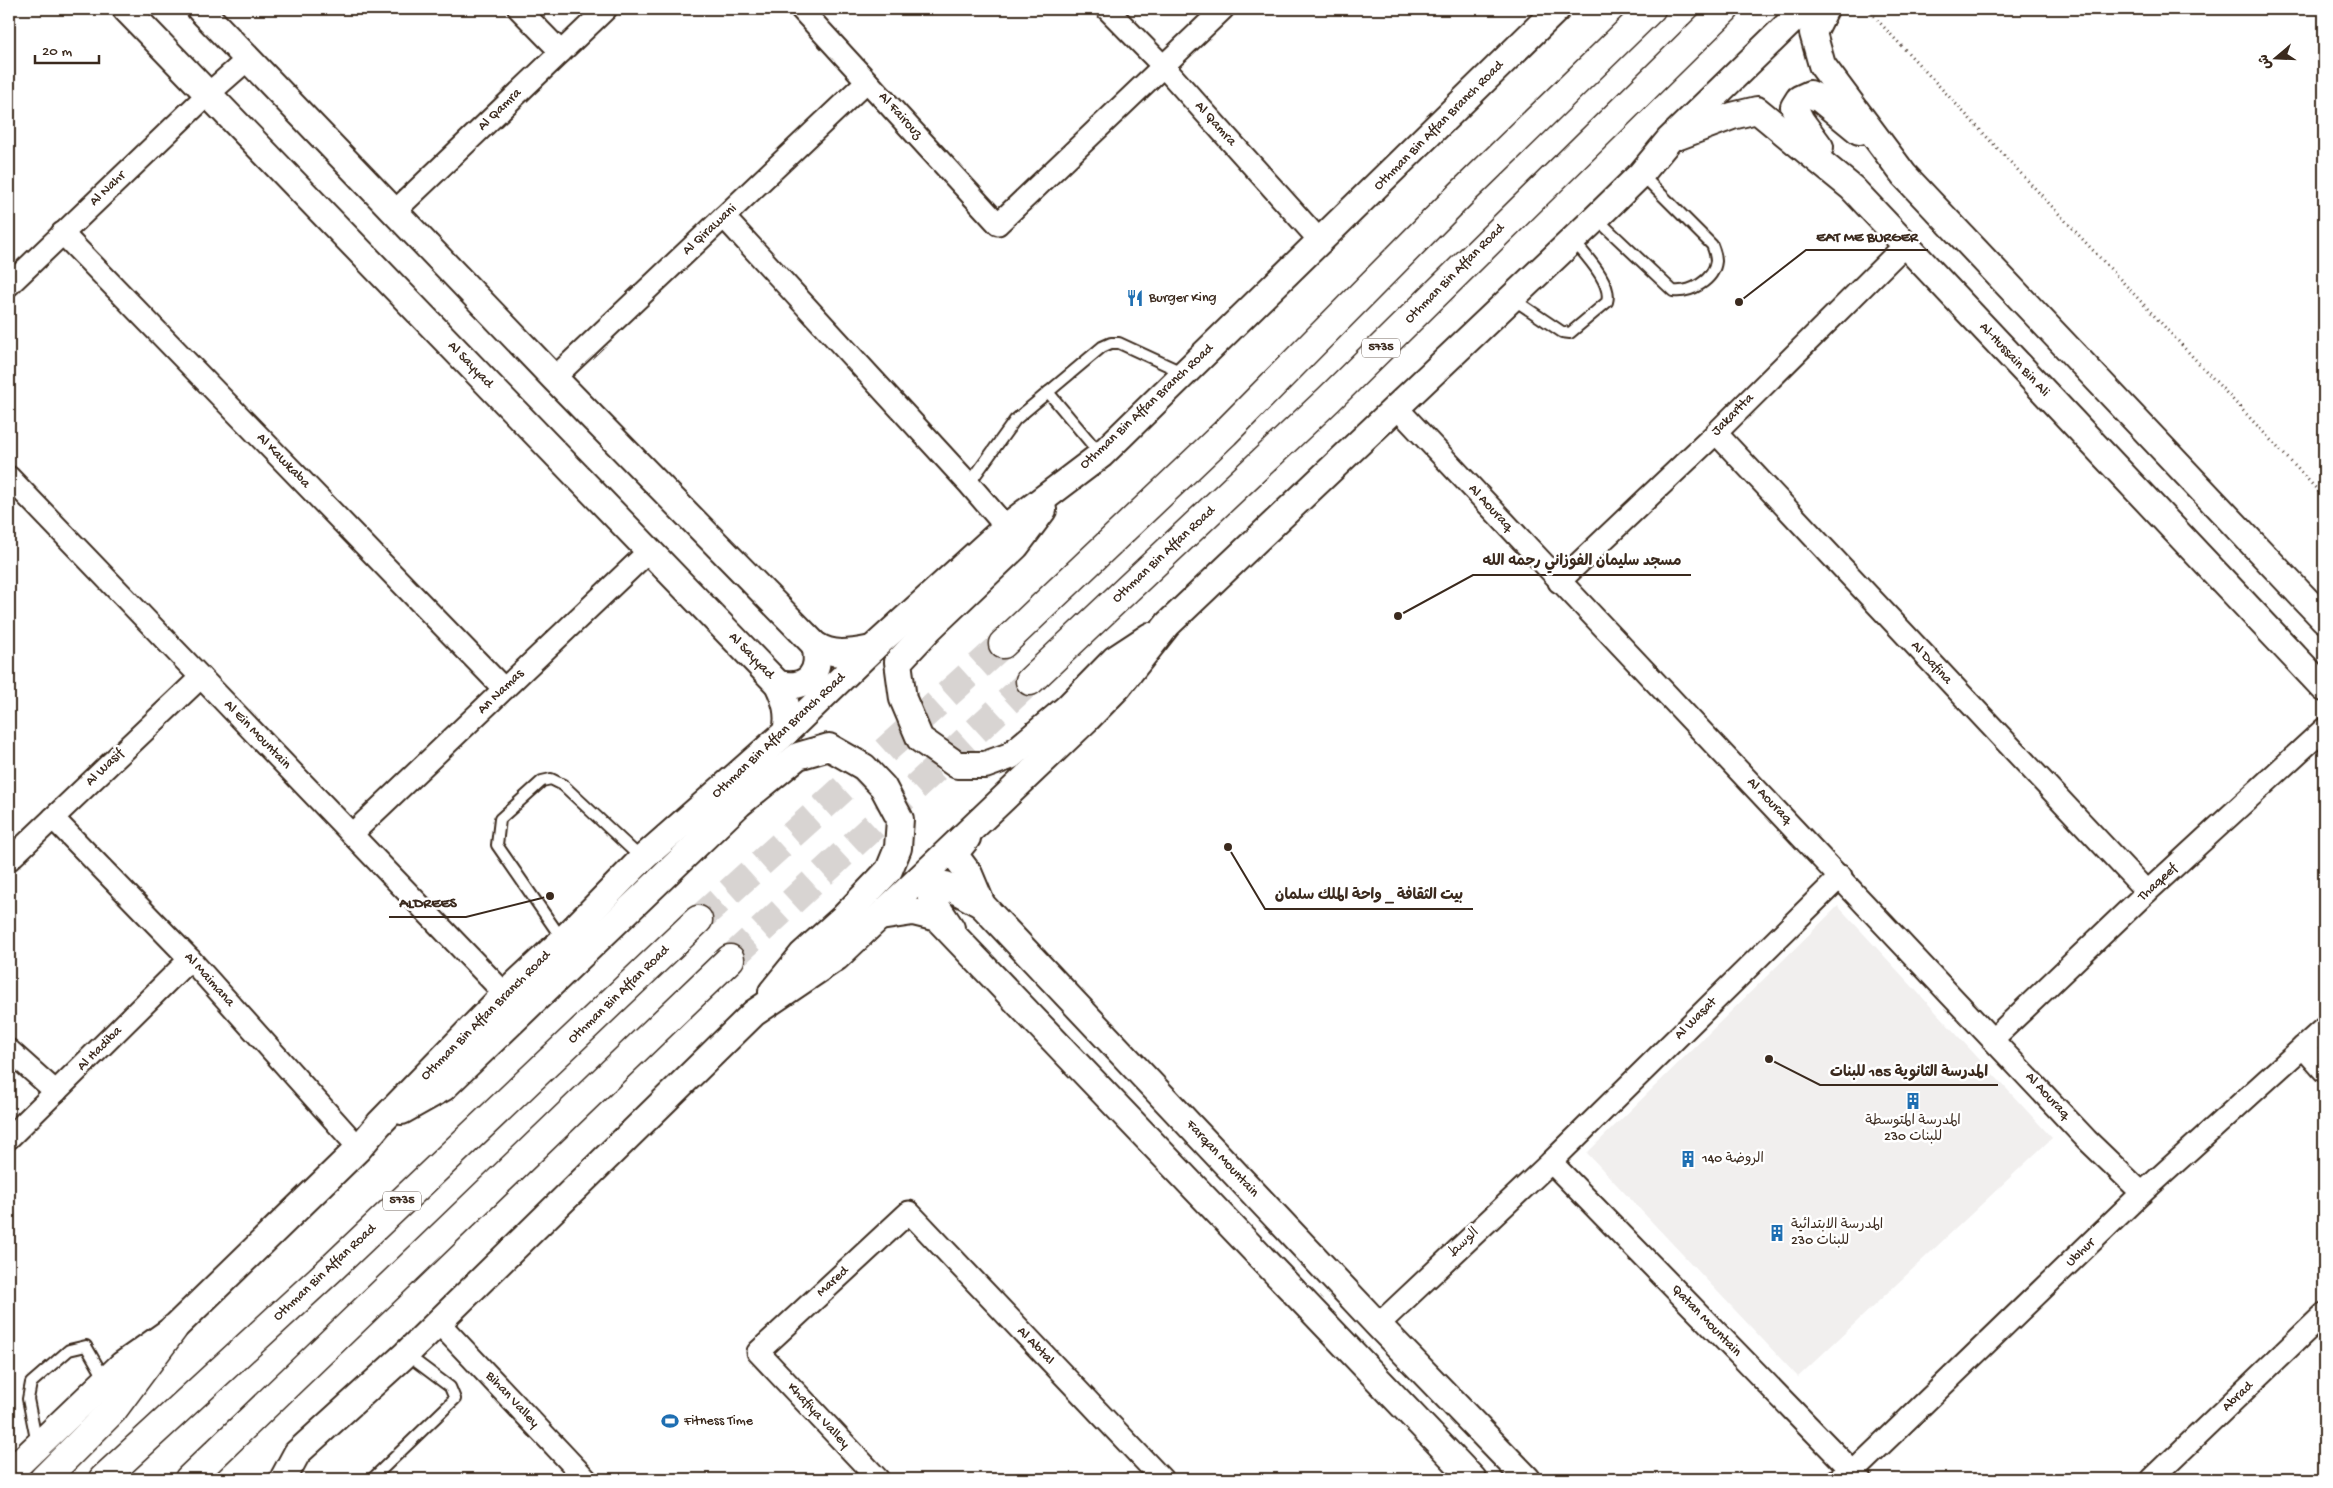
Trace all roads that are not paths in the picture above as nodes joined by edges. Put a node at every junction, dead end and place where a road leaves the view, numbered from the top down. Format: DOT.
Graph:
graph roads {
  1 [pos="126,9"];
  2 [pos="200,9"];
  3 [pos="519,9"];
  4 [pos="606,9"];
  5 [pos="801,9"];
  6 [pos="1107,9"];
  7 [pos="1223,9"];
  8 [pos="1651,9"];
  9 [pos="1725,9"];
  10 [pos="1804,9"];
  11 [pos="1825,9"];
  12 [pos="1554,11"];
  13 [pos="561,52"];
  14 [pos="248,59"];
  15 [pos="1164,67"];
  16 [pos="867,81"];
  17 [pos="207,94"];
  18 [pos="1669,140"];
  19 [pos="1890,157"];
  20 [pos="1641,174"];
  21 [pos="1852,188"];
  22 [pos="394,212"];
  23 [pos="724,217"];
  24 [pos="1596,218"];
  25 [pos="62,233"];
  26 [pos="1573,240"];
  27 [pos="1321,242"];
  28 [pos="1905,245"];
  29 [pos="9,285"];
  30 [pos="1512,298"];
  31 [pos="1184,373"];
  32 [pos="554,378"];
  33 [pos="1048,392"];
  34 [pos="1397,408"];
  35 [pos="1716,433"];
  36 [pos="1100,455"];
  37 [pos="9,477"];
  38 [pos="970,484"];
  39 [pos="1061,485"];
  40 [pos="1006,527"];
  41 [pos="650,550"];
  42 [pos="1559,582"];
  43 [pos="2324,619"];
  44 [pos="1168,624"];
  45 [pos="1003,644"];
  46 [pos="815,645"];
  47 [pos="872,649"];
  48 [pos="201,677"];
  49 [pos="1030,681"];
  50 [pos="778,684"];
  51 [pos="2324,688"];
  52 [pos="504,689"];
  53 [pos="2324,729"];
  54 [pos="786,732"];
  55 [pos="53,818"];
  56 [pos="975,827"];
  57 [pos="352,834"];
  58 [pos="9,860"];
  59 [pos="642,860"];
  60 [pos="1841,876"];
  61 [pos="2147,892"];
  62 [pos="982,905"];
  63 [pos="880,917"];
  64 [pos="698,920"];
  65 [pos="563,940"];
  66 [pos="960,941"];
  67 [pos="190,959"];
  68 [pos="730,959"];
  69 [pos="505,994"];
  70 [pos="754,1013"];
  71 [pos="2324,1028"];
  72 [pos="1993,1039"];
  73 [pos="2303,1047"];
  74 [pos="9,1050"];
  75 [pos="2324,1071"];
  76 [pos="56,1092"];
  77 [pos="379,1124"];
  78 [pos="9,1138"];
  79 [pos="359,1148"];
  80 [pos="1551,1162"];
  81 [pos="2142,1193"];
  82 [pos="909,1212"];
  83 [pos="2324,1314"];
  84 [pos="437,1321"];
  85 [pos="1378,1325"];
  86 [pos="174,1329"];
  87 [pos="758,1352"];
  88 [pos="406,1354"];
  89 [pos="106,1381"];
  90 [pos="37,1446"];
  91 [pos="297,1453"];
  92 [pos="9,1473"];
  93 [pos="1851,1477"];
  94 [pos="44,1479"];
  95 [pos="102,1479"];
  96 [pos="189,1479"];
  97 [pos="266,1479"];
  98 [pos="283,1479"];
  99 [pos="372,1479"];
  100 [pos="586,1479"];
  101 [pos="878,1479"];
  102 [pos="1162,1479"];
  103 [pos="1472,1479"];
  104 [pos="1527,1479"];
  105 [pos="2152,1479"];
  1 -- 17 [label="street, Al Sayyad"];
  2 -- 14 [label="street"];
  3 -- 13 [label="street"];
  4 -- 13 [label="street, Al Qamra"];
  5 -- 16 [label="street, Al Fairouz"];
  6 -- 15 [label="street, Al Qamra"];
  7 -- 15 [label="street"];
  8 -- 45 [label="main road"];
  9 -- 49 [label="main road, Othman Bin Affan Road / 5735"];
  10 -- 18 [label="street"];
  11 -- 19 [label="street"];
  12 -- 27 [label="street, Othman Bin Affan Branch Road"];
  13 -- 22 [label="street, Al Qamra"];
  14 -- 17 [label="street, Al Nahr"];
  14 -- 22 [label="street"];
  15 -- 16 [label="street, Al Fairouz"];
  15 -- 27 [label="street, Al Qamra"];
  16 -- 23 [label="street, Al Qirawani"];
  17 -- 25 [label="street, Al Nahr"];
  17 -- 41 [label="street, Al Sayyad"];
  18 -- 20 [label="street"];
  18 -- 21 [label="street, Al-Hussain Bin Ali"];
  19 -- 21 [label="street"];
  19 -- 43 [label="street"];
  20 -- 24 [label="street"];
  20 -- 24 [label="lane"];
  21 -- 28 [label="street, Al-Hussain Bin Ali"];
  22 -- 32 [label="street"];
  23 -- 32 [label="street, Al Qirawani"];
  23 -- 38 [label="street"];
  24 -- 26 [label="street"];
  25 -- 29 [label="street, Al Nahr"];
  25 -- 52 [label="street, Al Kawkaba"];
  26 -- 30 [label="street"];
  26 -- 30 [label="lane"];
  27 -- 31 [label="street, Othman Bin Affan Branch Road"];
  28 -- 35 [label="street, Jakartta"];
  28 -- 51 [label="street, Al-Hussain Bin Ali"];
  30 -- 34 [label="street"];
  31 -- 33 [label="lane"];
  31 -- 36 [label="street, Othman Bin Affan Branch Road"];
  32 -- 46 [label="street"];
  33 -- 36 [label="lane"];
  33 -- 38 [label="lane"];
  34 -- 42 [label="street, Al Aouraq"];
  34 -- 44 [label="street"];
  35 -- 42 [label="street, Jakartta"];
  35 -- 61 [label="street, Al Dafina"];
  36 -- 39 [label="street, Othman Bin Affan Branch Road"];
  37 -- 48 [label="street, Al Ein Mountain"];
  38 -- 40 [label="street"];
  39 -- 40 [label="street, Othman Bin Affan Branch Road"];
  39 -- 44 [label="street"];
  40 -- 47 [label="street, Othman Bin Affan Branch Road"];
  41 -- 50 [label="street, Al Sayyad"];
  41 -- 52 [label="street, An Namas"];
  42 -- 60 [label="street, Al Aouraq"];
  44 -- 56 [label="street"];
  46 -- 47 [label="street"];
  46 -- 50 [label="street"];
  47 -- 54 [label="street, Othman Bin Affan Branch Road"];
  48 -- 55 [label="street, Al Wasif"];
  48 -- 57 [label="street, Al Ein Mountain"];
  50 -- 54 [label="street, Al Sayyad"];
  52 -- 57 [label="street, An Namas"];
  53 -- 61 [label="street, Thaqeef"];
  54 -- 59 [label="street, Othman Bin Affan Branch Road"];
  55 -- 58 [label="street, Al Wasif"];
  55 -- 67 [label="street, Al Maimana"];
  56 -- 62 [label="street, Farqan Mountain"];
  56 -- 63 [label="street"];
  57 -- 69 [label="street, Al Ein Mountain"];
  59 -- 65 [label="street, Othman Bin Affan Branch Road"];
  59 -- 65 [label="lane"];
  60 -- 72 [label="street, Al Aouraq"];
  60 -- 80 [label="street, Al Wasat"];
  61 -- 72 [label="street, Thaqeef"];
  62 -- 66 [label="street"];
  62 -- 85 [label="street, Farqan Mountain"];
  63 -- 66 [label="street"];
  63 -- 70 [label="street"];
  64 -- 95 [label="main road, Othman Bin Affan Road / 5735"];
  65 -- 69 [label="street, Othman Bin Affan Branch Road"];
  66 -- 103 [label="street"];
  67 -- 76 [label="street, Al Hadiba"];
  67 -- 79 [label="street, Al Maimana"];
  68 -- 96 [label="main road"];
  69 -- 77 [label="street, Othman Bin Affan Branch Road"];
  70 -- 77 [label="street"];
  70 -- 84 [label="street"];
  71 -- 73 [label="street, Ubhur"];
  72 -- 81 [label="street, Al Aouraq"];
  73 -- 75 [label="street"];
  73 -- 81 [label="street, Ubhur"];
  74 -- 76 [label="street"];
  76 -- 78 [label="street, Al Hadiba"];
  77 -- 79 [label="street, Othman Bin Affan Branch Road"];
  79 -- 86 [label="street, Othman Bin Affan Branch Road"];
  80 -- 85 [label="street, الوسط"];
  80 -- 93 [label="street, Qatan Mountain"];
  81 -- 93 [label="street, Ubhur"];
  82 -- 87 [label="street, Mared"];
  82 -- 102 [label="street, Al Abtal"];
  83 -- 105 [label="street, Abrad"];
  84 -- 88 [label="street"];
  84 -- 100 [label="street, Bihan Valley"];
  85 -- 104 [label="street, Farqan Mountain"];
  86 -- 89 [label="street, Othman Bin Affan Branch Road"];
  86 -- 94 [label="main road"];
  87 -- 101 [label="street, Khafiya Valley"];
  88 -- 91 [label="street"];
  88 -- 99 [label="lane"];
  89 -- 90 [label="street, Othman Bin Affan Branch Road"];
  89 -- 90 [label="lane"];
  90 -- 92 [label="street, Othman Bin Affan Branch Road"];
  91 -- 97 [label="street"];
  91 -- 98 [label="street"];
}
